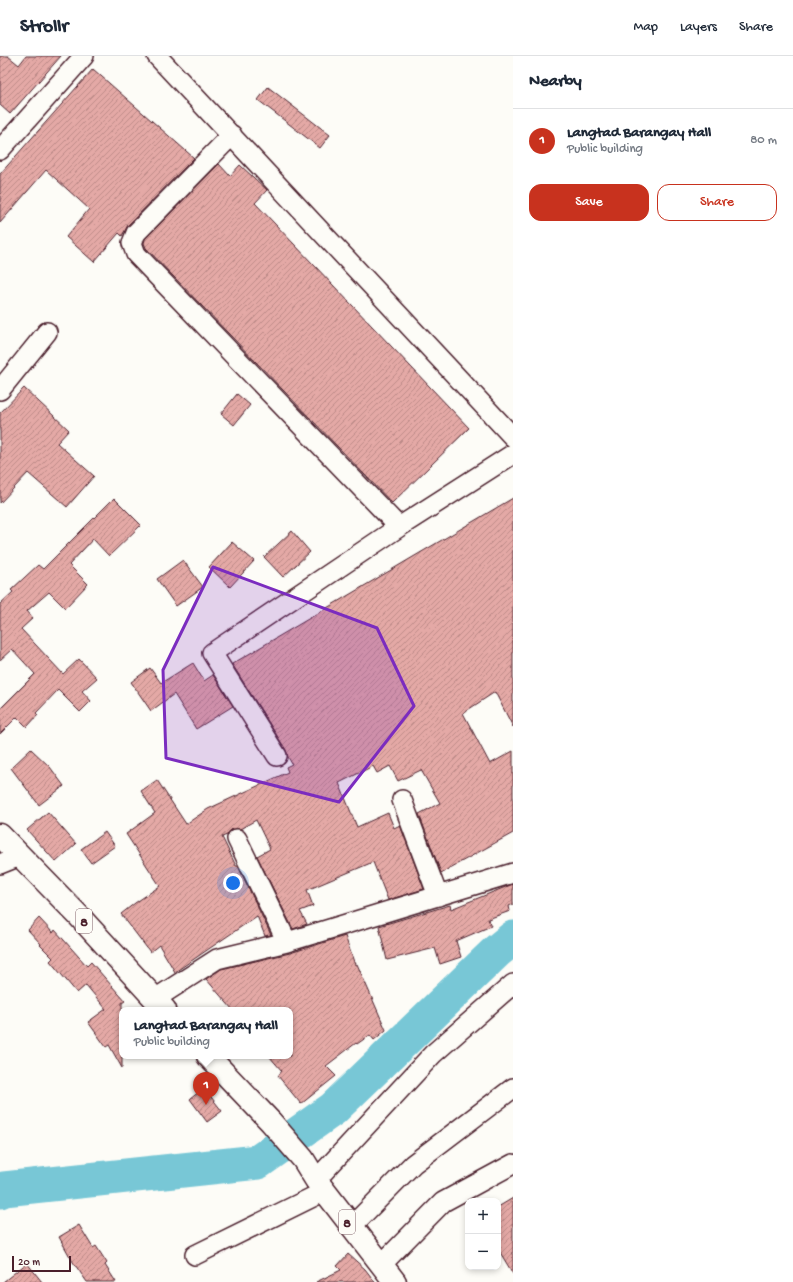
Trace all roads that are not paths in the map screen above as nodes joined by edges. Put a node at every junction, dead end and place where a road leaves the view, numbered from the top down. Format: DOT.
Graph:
graph roads {
  1 [pos="84,56"];
  2 [pos="157,56"];
  3 [pos="232,135"];
  4 [pos="0,150"];
  5 [pos="47,332"];
  6 [pos="0,390"];
  7 [pos="513,437"];
  8 [pos="513,454"];
  9 [pos="399,527"];
  10 [pos="277,756"];
  11 [pos="402,800"];
  12 [pos="0,835"];
  13 [pos="237,839"];
  14 [pos="20,856"];
  15 [pos="0,864"];
  16 [pos="513,873"];
  17 [pos="438,896"];
  18 [pos="287,942"];
  19 [pos="513,984"];
  20 [pos="160,1005"];
  21 [pos="211,1059"];
  22 [pos="513,1088"];
  23 [pos="513,1164"];
  24 [pos="320,1186"];
  25 [pos="351,1227"];
  26 [pos="195,1255"];
  27 [pos="382,1265"];
  28 [pos="395,1282"];
  1 -- 4 [label="street"];
  2 -- 3 [label="street"];
  3 -- 7 [label="street"];
  3 -- 9 [label="street"];
  5 -- 6 [label="street"];
  8 -- 9 [label="street"];
  9 -- 10 [label="street"];
  11 -- 17 [label="street"];
  12 -- 14 [label="highway, 8"];
  13 -- 18 [label="street"];
  14 -- 15 [label="street"];
  14 -- 20 [label="highway, 8"];
  16 -- 17 [label="street"];
  17 -- 18 [label="street"];
  18 -- 20 [label="street"];
  19 -- 24 [label="street"];
  21 -- 24 [label="highway, 8"];
  22 -- 25 [label="street"];
  23 -- 27 [label="street"];
  24 -- 25 [label="highway, 8"];
  24 -- 26 [label="street"];
  25 -- 27 [label="highway, 8"];
  27 -- 28 [label="highway, 8"];
}
